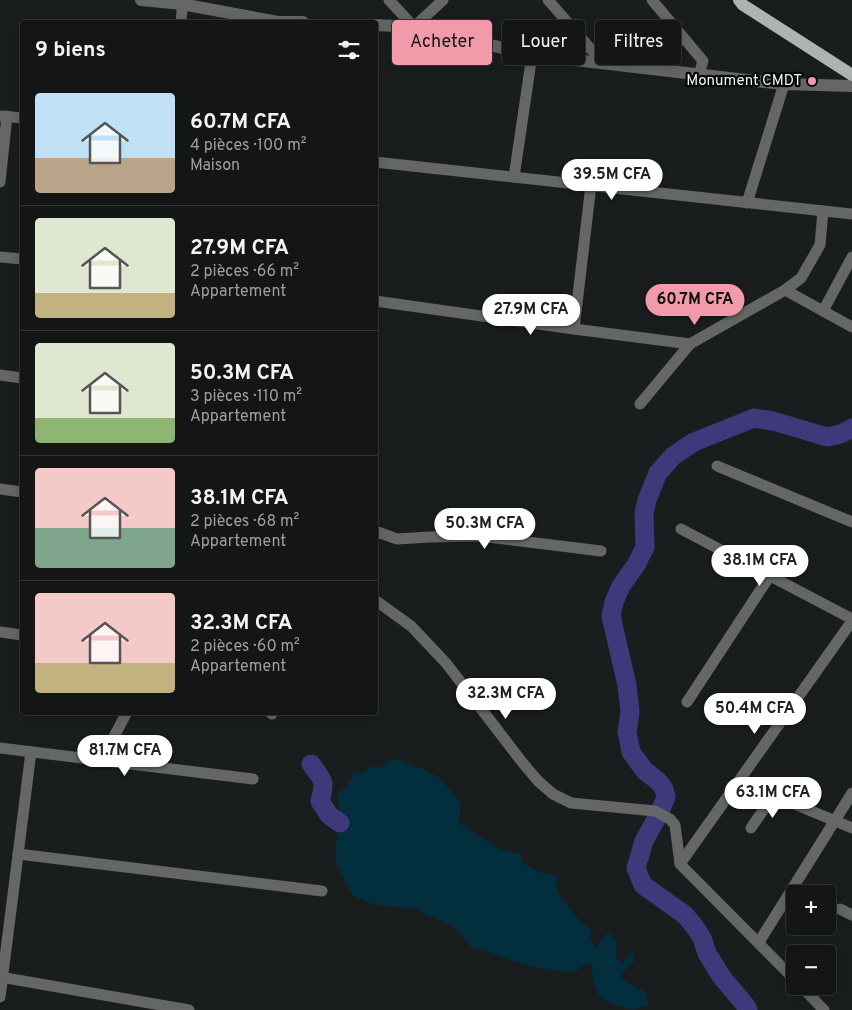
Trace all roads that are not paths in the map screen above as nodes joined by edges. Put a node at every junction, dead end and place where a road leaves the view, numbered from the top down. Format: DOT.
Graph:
graph roads {
  1 [pos="141,0"];
  2 [pos="390,0"];
  3 [pos="443,0"];
  4 [pos="548,0"];
  5 [pos="652,0"];
  6 [pos="739,0"];
  7 [pos="183,2"];
  8 [pos="180,20"];
  9 [pos="268,20"];
  10 [pos="408,20"];
  11 [pos="422,20"];
  12 [pos="378,25"];
  13 [pos="392,26"];
  14 [pos="595,54"];
  15 [pos="531,65"];
  16 [pos="620,65"];
  17 [pos="699,74"];
  18 [pos="852,75"];
  19 [pos="784,84"];
  20 [pos="852,86"];
  21 [pos="4,116"];
  22 [pos="20,118"];
  23 [pos="378,162"];
  24 [pos="514,177"];
  25 [pos="0,182"];
  26 [pos="591,185"];
  27 [pos="747,202"];
  28 [pos="823,211"];
  29 [pos="852,214"];
  30 [pos="0,257"];
  31 [pos="852,257"];
  32 [pos="20,259"];
  33 [pos="785,290"];
  34 [pos="378,301"];
  35 [pos="823,311"];
  36 [pos="852,326"];
  37 [pos="574,329"];
  38 [pos="690,344"];
  39 [pos="0,374"];
  40 [pos="20,378"];
  41 [pos="640,404"];
  42 [pos="717,466"];
  43 [pos="0,489"];
  44 [pos="20,492"];
  45 [pos="852,522"];
  46 [pos="681,529"];
  47 [pos="378,532"];
  48 [pos="601,552"];
  49 [pos="769,577"];
  50 [pos="378,602"];
  51 [pos="852,620"];
  52 [pos="0,632"];
  53 [pos="20,635"];
  54 [pos="687,702"];
  55 [pos="125,715"];
  56 [pos="0,748"];
  57 [pos="31,752"];
  58 [pos="101,761"];
  59 [pos="253,779"];
  60 [pos="739,781"];
  61 [pos="852,793"];
  62 [pos="774,796"];
  63 [pos="836,822"];
  64 [pos="751,828"];
  65 [pos="852,828"];
  66 [pos="18,854"];
  67 [pos="680,864"];
  68 [pos="322,891"];
  69 [pos="840,909"];
  70 [pos="852,915"];
  71 [pos="758,942"];
  72 [pos="786,971"];
  73 [pos="1,977"];
  74 [pos="810,995"];
  75 [pos="0,997"];
  76 [pos="189,1010"];
  77 [pos="824,1010"];
  1 -- 7 [label="street"];
  2 -- 10 [label="street"];
  3 -- 11 [label="street"];
  4 -- 14 [label="street"];
  5 -- 17 [label="street"];
  6 -- 18 [label="main road"];
  7 -- 8 [label="street"];
  7 -- 9 [label="street"];
  12 -- 13 [label="street"];
  15 -- 24 [label="street"];
  16 -- 17 [label="street"];
  17 -- 19 [label="street"];
  19 -- 20 [label="street"];
  19 -- 27 [label="street"];
  21 -- 22 [label="street"];
  21 -- 25 [label="street"];
  23 -- 24 [label="street"];
  24 -- 26 [label="street"];
  26 -- 27 [label="street"];
  26 -- 37 [label="street"];
  27 -- 28 [label="street"];
  28 -- 29 [label="street"];
  28 -- 33 [label="street"];
  30 -- 32 [label="street"];
  31 -- 35 [label="street"];
  33 -- 35 [label="street"];
  33 -- 38 [label="street"];
  34 -- 37 [label="street"];
  35 -- 36 [label="street"];
  37 -- 38 [label="street"];
  38 -- 41 [label="street"];
  39 -- 40 [label="street"];
  42 -- 45 [label="street"];
  43 -- 44 [label="street"];
  46 -- 49 [label="street"];
  47 -- 48 [label="street"];
  49 -- 51 [label="street"];
  49 -- 54 [label="street"];
  50 -- 67 [label="street"];
  51 -- 60 [label="street"];
  52 -- 53 [label="street"];
  55 -- 58 [label="street"];
  56 -- 57 [label="street"];
  57 -- 58 [label="street"];
  57 -- 66 [label="street"];
  58 -- 59 [label="street"];
  60 -- 62 [label="street"];
  60 -- 67 [label="street"];
  61 -- 63 [label="street"];
  62 -- 63 [label="street"];
  62 -- 64 [label="street"];
  63 -- 65 [label="street"];
  63 -- 71 [label="street"];
  66 -- 68 [label="street"];
  66 -- 73 [label="street"];
  67 -- 71 [label="street"];
  69 -- 70 [label="street"];
  71 -- 72 [label="street"];
  73 -- 75 [label="street"];
  73 -- 76 [label="street"];
  74 -- 77 [label="street"];
}
